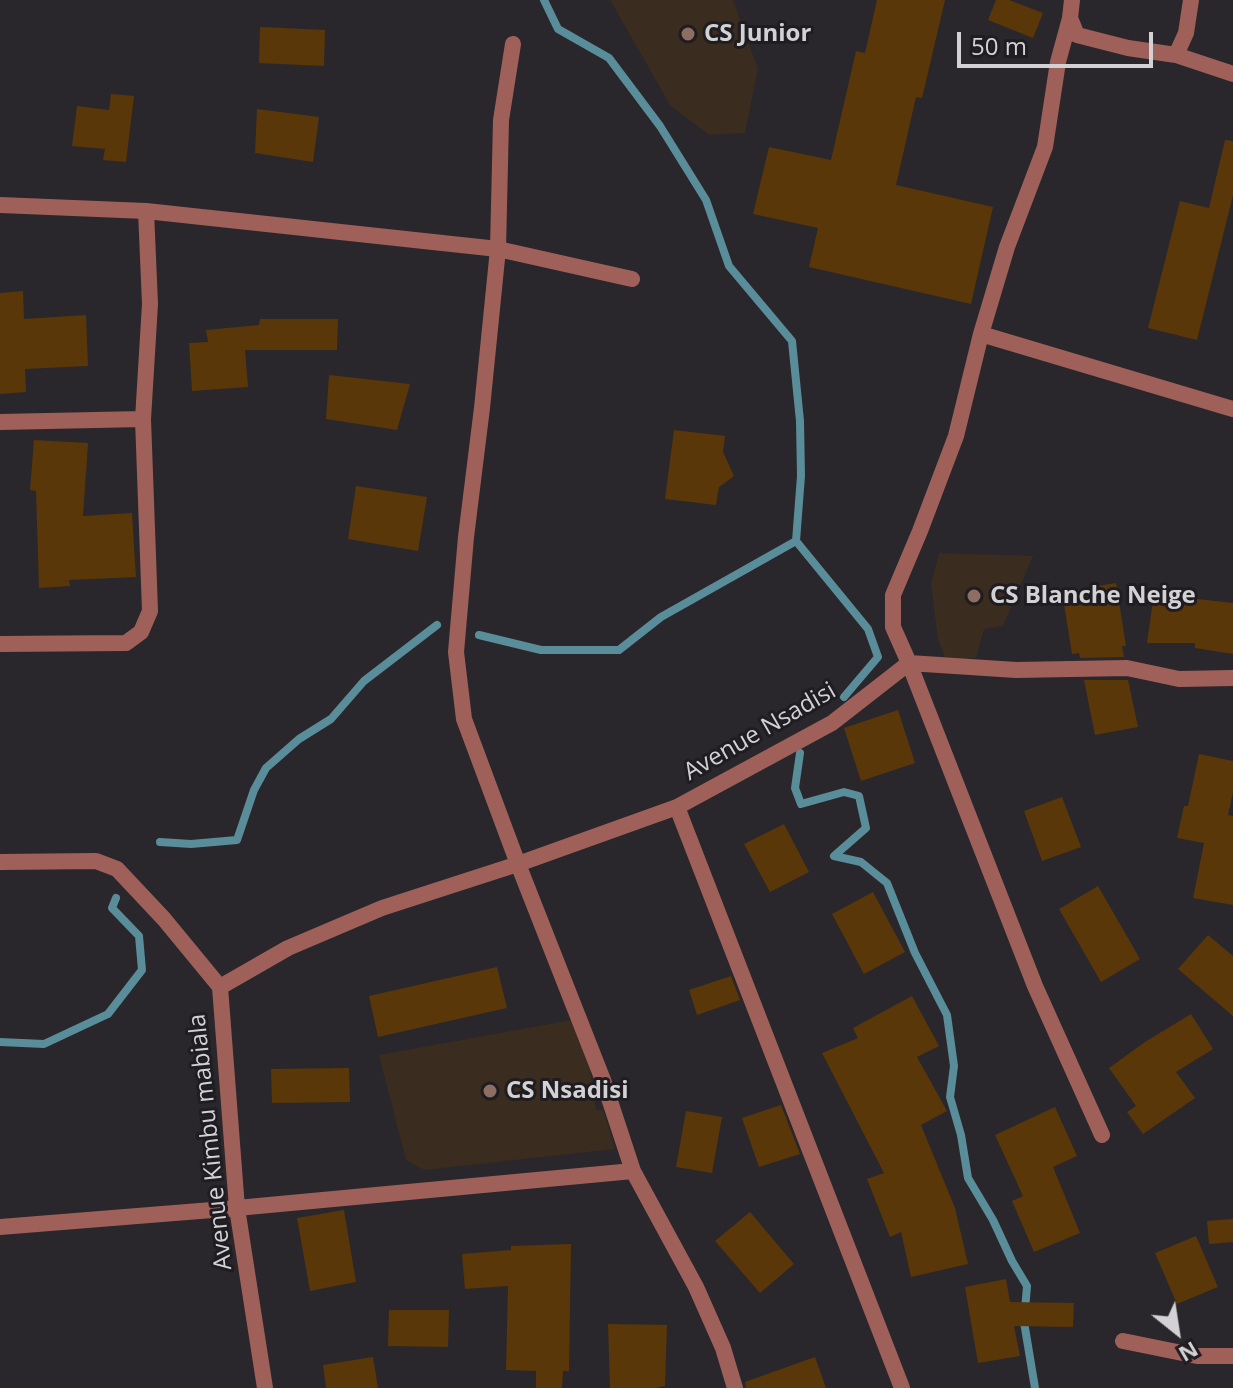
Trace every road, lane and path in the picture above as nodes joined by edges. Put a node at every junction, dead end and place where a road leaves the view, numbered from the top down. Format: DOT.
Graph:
graph roads {
  1 [pos="1072,0"];
  2 [pos="1191,0"];
  3 [pos="1070,18"];
  4 [pos="513,44"];
  5 [pos="1176,55"];
  6 [pos="1233,74"];
  7 [pos="0,205"];
  8 [pos="146,211"];
  9 [pos="498,249"];
  10 [pos="632,279"];
  11 [pos="981,334"];
  12 [pos="1233,409"];
  13 [pos="143,419"];
  14 [pos="0,422"];
  15 [pos="0,644"];
  16 [pos="909,663"];
  17 [pos="1233,678"];
  18 [pos="677,807"];
  19 [pos="0,862"];
  20 [pos="518,864"];
  21 [pos="220,987"];
  22 [pos="1102,1135"];
  23 [pos="633,1171"];
  24 [pos="237,1208"];
  25 [pos="0,1227"];
  26 [pos="1123,1341"];
  27 [pos="1233,1356"];
  28 [pos="265,1388"];
  29 [pos="735,1388"];
  30 [pos="902,1388"];
  1 -- 3 [label="street"];
  2 -- 5 [label="street"];
  3 -- 5 [label="street"];
  3 -- 11 [label="street"];
  4 -- 9 [label="street"];
  5 -- 6 [label="street"];
  7 -- 8 [label="street"];
  8 -- 9 [label="street"];
  8 -- 13 [label="street"];
  9 -- 10 [label="street"];
  9 -- 20 [label="street"];
  11 -- 12 [label="street"];
  11 -- 16 [label="street"];
  13 -- 14 [label="street"];
  13 -- 15 [label="street"];
  16 -- 17 [label="street"];
  16 -- 18 [label="street, Avenue Nsadisi"];
  16 -- 22 [label="street"];
  18 -- 20 [label="street, Avenue Nsadisi"];
  18 -- 30 [label="street"];
  19 -- 21 [label="street"];
  20 -- 21 [label="street, Avenue Nsadisi"];
  20 -- 23 [label="street"];
  21 -- 24 [label="street, Avenue Kimbu mabiala"];
  23 -- 24 [label="street"];
  23 -- 29 [label="street"];
  24 -- 25 [label="street"];
  24 -- 28 [label="street, Avenue Kimbu mabiala"];
  26 -- 27 [label="street"];
}
